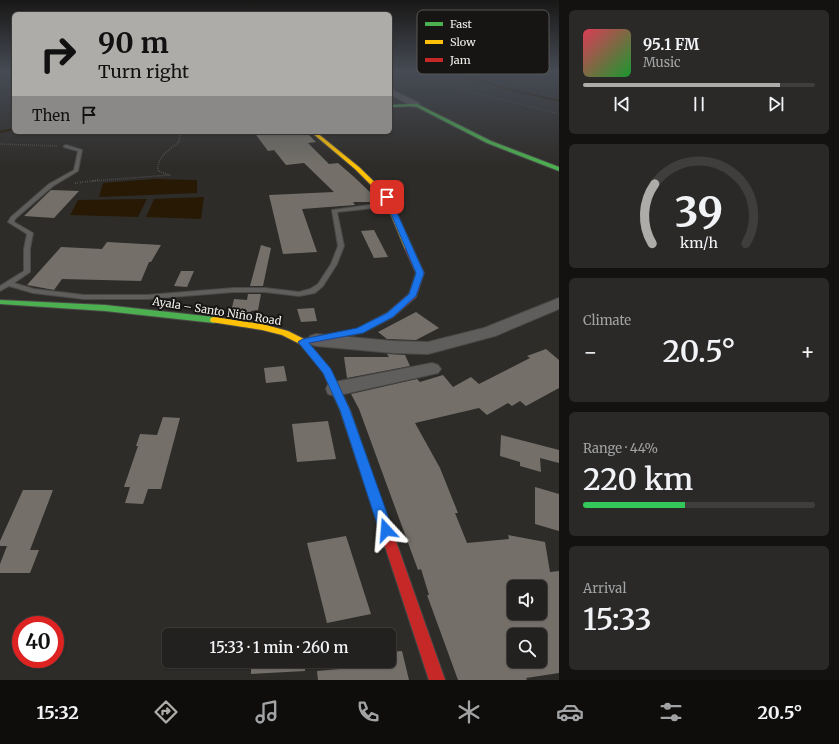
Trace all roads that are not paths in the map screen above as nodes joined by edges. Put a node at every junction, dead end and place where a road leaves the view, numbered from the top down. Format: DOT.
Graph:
graph roads {
  1 [pos="412,103"];
  2 [pos="416,105"];
  3 [pos="392,106"];
  4 [pos="315,134"];
  5 [pos="66,146"];
  6 [pos="559,169"];
  7 [pos="392,204"];
  8 [pos="9,284"];
  9 [pos="0,289"];
  10 [pos="559,303"];
  11 [pos="1,304"];
  12 [pos="310,341"];
  13 [pos="432,369"];
  14 [pos="335,389"];
  15 [pos="437,680"];
  1 -- 2 [label="street"];
  2 -- 3 [label="street"];
  2 -- 6 [label="street"];
  4 -- 7 [label="street"];
  5 -- 8 [label="lane"];
  7 -- 8 [label="lane"];
  7 -- 12 [label="street"];
  8 -- 9 [label="lane"];
  10 -- 12 [label="street"];
  11 -- 12 [label="street, Ayala – Santo Niño Road"];
  12 -- 14 [label="street, Ayala – Santo Niño Road"];
  13 -- 14 [label="street"];
  14 -- 15 [label="street, Ayala – Santo Niño Road"];
}
